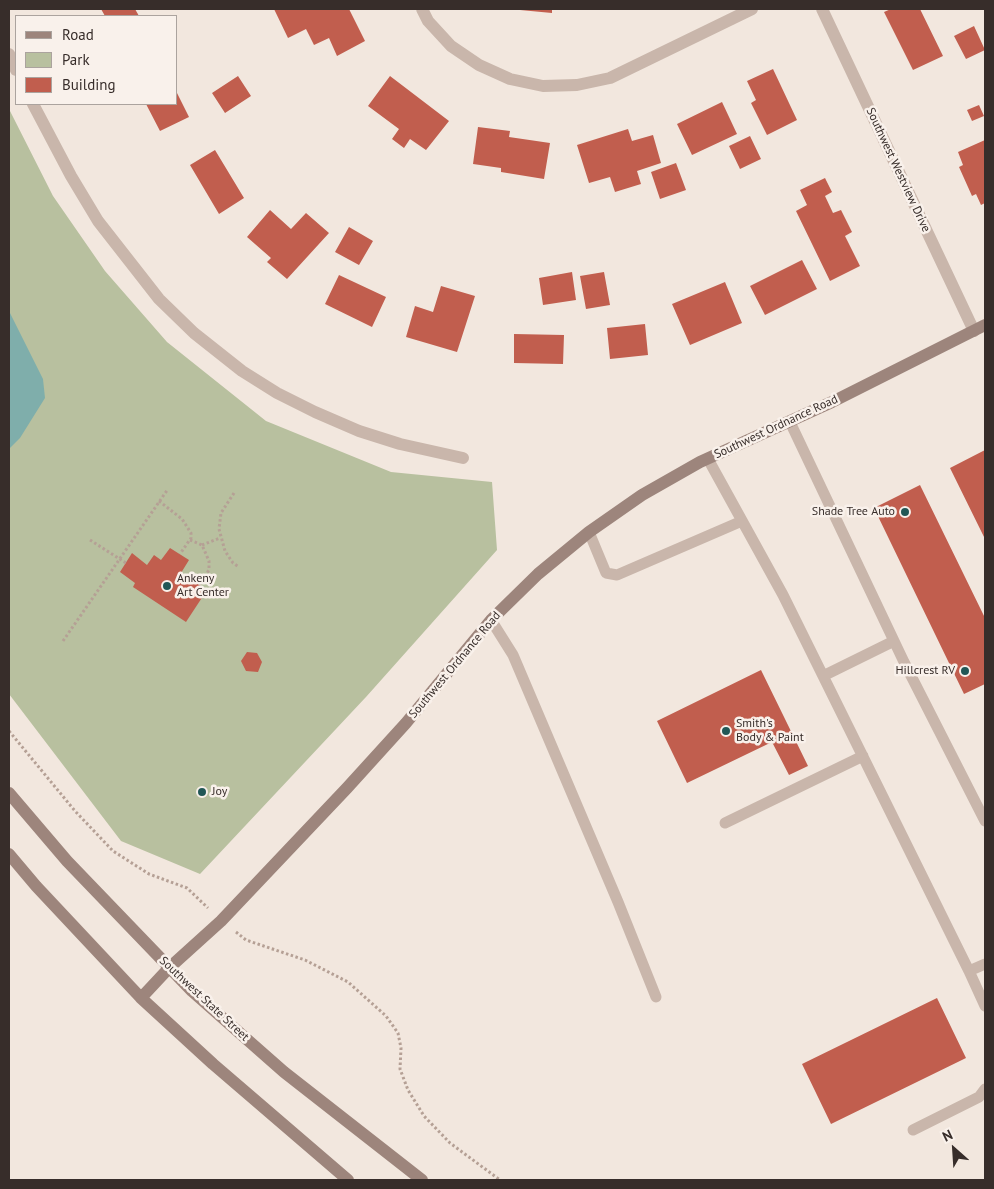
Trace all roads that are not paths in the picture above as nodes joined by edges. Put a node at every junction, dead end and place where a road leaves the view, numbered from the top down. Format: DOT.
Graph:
graph roads {
  1 [pos="422,9"];
  2 [pos="752,9"];
  3 [pos="822,9"];
  4 [pos="9,54"];
  5 [pos="15,68"];
  6 [pos="34,105"];
  7 [pos="980,328"];
  8 [pos="790,422"];
  9 [pos="463,458"];
  10 [pos="708,459"];
  11 [pos="742,521"];
  12 [pos="589,532"];
  13 [pos="492,620"];
  14 [pos="894,641"];
  15 [pos="823,676"];
  16 [pos="863,756"];
  17 [pos="9,793"];
  18 [pos="985,821"];
  19 [pos="724,823"];
  20 [pos="9,854"];
  21 [pos="985,964"];
  22 [pos="169,968"];
  23 [pos="969,971"];
  24 [pos="656,997"];
  25 [pos="141,998"];
  26 [pos="985,1006"];
  27 [pos="985,1089"];
  28 [pos="913,1130"];
  29 [pos="348,1180"];
  30 [pos="422,1180"];
  1 -- 2 [label="street"];
  3 -- 7 [label="street, Southwest Westview Drive"];
  4 -- 5 [label="street"];
  6 -- 9 [label="street"];
  7 -- 8 [label="street, Southwest Ordnance Road"];
  8 -- 10 [label="street, Southwest Ordnance Road"];
  8 -- 14 [label="lane"];
  10 -- 11 [label="lane"];
  10 -- 12 [label="street, Southwest Ordnance Road"];
  11 -- 12 [label="lane"];
  11 -- 15 [label="lane"];
  12 -- 13 [label="street, Southwest Ordnance Road"];
  13 -- 22 [label="street, Southwest Ordnance Road"];
  13 -- 24 [label="lane"];
  14 -- 15 [label="lane"];
  14 -- 18 [label="lane"];
  15 -- 16 [label="lane"];
  16 -- 19 [label="lane"];
  16 -- 23 [label="lane"];
  17 -- 22 [label="street, Southwest State Street"];
  20 -- 25 [label="street"];
  21 -- 23 [label="lane"];
  22 -- 25 [label="street, Southwest Ordnance Road"];
  22 -- 30 [label="street, Southwest State Street"];
  23 -- 26 [label="lane"];
  25 -- 29 [label="street"];
  27 -- 28 [label="lane"];
}
